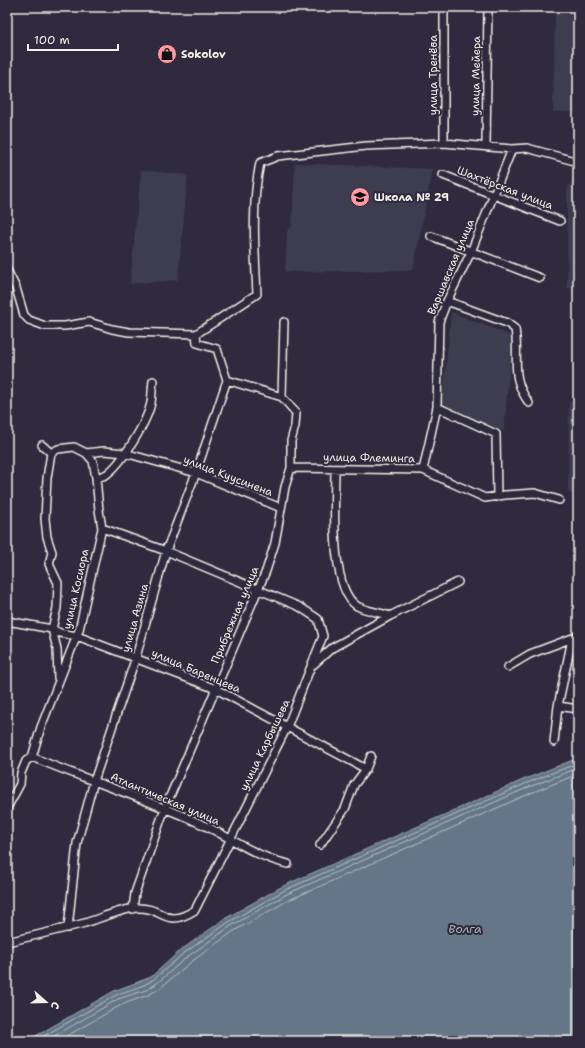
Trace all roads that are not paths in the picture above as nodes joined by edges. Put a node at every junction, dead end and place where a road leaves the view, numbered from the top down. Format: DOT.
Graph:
graph roads {
  1 [pos="444,7"];
  2 [pos="488,7"];
  3 [pos="444,143"];
  4 [pos="486,146"];
  5 [pos="512,149"];
  6 [pos="578,162"];
  7 [pos="442,175"];
  8 [pos="493,194"];
  9 [pos="560,221"];
  10 [pos="431,236"];
  11 [pos="471,252"];
  12 [pos="7,270"];
  13 [pos="540,278"];
  14 [pos="447,301"];
  15 [pos="284,322"];
  16 [pos="196,334"];
  17 [pos="227,380"];
  18 [pos="153,381"];
  19 [pos="282,397"];
  20 [pos="529,403"];
  21 [pos="437,407"];
  22 [pos="42,445"];
  23 [pos="86,453"];
  24 [pos="124,453"];
  25 [pos="51,454"];
  26 [pos="291,468"];
  27 [pos="335,469"];
  28 [pos="423,470"];
  29 [pos="196,473"];
  30 [pos="96,478"];
  31 [pos="497,496"];
  32 [pos="559,500"];
  33 [pos="281,508"];
  34 [pos="102,528"];
  35 [pos="166,551"];
  36 [pos="458,582"];
  37 [pos="256,589"];
  38 [pos="390,616"];
  39 [pos="7,621"];
  40 [pos="52,629"];
  41 [pos="77,636"];
  42 [pos="575,638"];
  43 [pos="136,657"];
  44 [pos="508,667"];
  45 [pos="311,668"];
  46 [pos="57,684"];
  47 [pos="216,689"];
  48 [pos="558,706"];
  49 [pos="578,709"];
  50 [pos="288,727"];
  51 [pos="554,742"];
  52 [pos="371,756"];
  53 [pos="32,757"];
  54 [pos="366,769"];
  55 [pos="94,781"];
  56 [pos="7,808"];
  57 [pos="165,808"];
  58 [pos="230,839"];
  59 [pos="320,845"];
  60 [pos="288,864"];
  61 [pos="132,909"];
  62 [pos="68,928"];
  63 [pos="7,942"];
  1 -- 3 [label="street, улица Тренёва"];
  2 -- 4 [label="street, улица Мейера"];
  3 -- 4 [label="street"];
  3 -- 16 [label="street"];
  4 -- 5 [label="street"];
  5 -- 6 [label="street"];
  5 -- 8 [label="street, Варшавская улица"];
  7 -- 8 [label="street, Шахтёрская улица"];
  8 -- 9 [label="street, Шахтёрская улица"];
  8 -- 11 [label="street, Варшавская улица"];
  10 -- 11 [label="street"];
  11 -- 13 [label="street"];
  11 -- 14 [label="street, Варшавская улица"];
  12 -- 16 [label="street"];
  14 -- 20 [label="street"];
  14 -- 21 [label="street, Варшавская улица"];
  15 -- 19 [label="street"];
  16 -- 17 [label="street"];
  17 -- 19 [label="street"];
  17 -- 29 [label="street, улица Азина"];
  18 -- 24 [label="street"];
  19 -- 26 [label="street, Прибрежная улица"];
  21 -- 28 [label="street, Варшавская улица"];
  21 -- 31 [label="street"];
  22 -- 25 [label="street"];
  23 -- 24 [label="street, улица Куусинена"];
  23 -- 25 [label="street, улица Куусинена"];
  23 -- 30 [label="street, улица Косиора"];
  24 -- 29 [label="street, улица Куусинена"];
  24 -- 30 [label="street"];
  25 -- 40 [label="street"];
  26 -- 27 [label="street, улица Флеминга"];
  26 -- 33 [label="street, Прибрежная улица"];
  27 -- 28 [label="street, улица Флеминга"];
  27 -- 38 [label="street"];
  28 -- 31 [label="street, улица Флеминга"];
  29 -- 33 [label="street, улица Куусинена"];
  29 -- 35 [label="street, улица Азина"];
  30 -- 34 [label="street, улица Косиора"];
  31 -- 32 [label="street, улица Флеминга"];
  33 -- 37 [label="street, Прибрежная улица"];
  34 -- 35 [label="street, улица Карбышева"];
  34 -- 41 [label="street, улица Косиора"];
  35 -- 37 [label="street, улица Карбышева"];
  35 -- 43 [label="street, улица Азина"];
  36 -- 38 [label="street"];
  37 -- 45 [label="street, улица Карбышева"];
  37 -- 47 [label="street, Прибрежная улица"];
  38 -- 45 [label="street"];
  39 -- 40 [label="street, улица Баренцева"];
  40 -- 41 [label="street, улица Баренцева"];
  40 -- 46 [label="street"];
  41 -- 43 [label="street, улица Баренцева"];
  41 -- 46 [label="street, улица Косиора"];
  42 -- 44 [label="street"];
  42 -- 48 [label="street"];
  43 -- 47 [label="street, улица Баренцева"];
  43 -- 55 [label="street, улица Азина"];
  45 -- 50 [label="street, улица Карбышева"];
  46 -- 53 [label="street, улица Косиора"];
  47 -- 50 [label="street, улица Баренцева"];
  47 -- 57 [label="street, Прибрежная улица"];
  48 -- 49 [label="street"];
  48 -- 51 [label="street"];
  50 -- 54 [label="street, улица Баренцева"];
  50 -- 58 [label="street, улица Карбышева"];
  52 -- 54 [label="street"];
  53 -- 55 [label="street, Атлантическая улица"];
  53 -- 56 [label="street, улица Косиора"];
  54 -- 59 [label="street"];
  55 -- 57 [label="street, Атлантическая улица"];
  55 -- 62 [label="street, улица Азина"];
  57 -- 58 [label="street, Атлантическая улица"];
  57 -- 61 [label="street, Прибрежная улица"];
  58 -- 60 [label="street, Атлантическая улица"];
  58 -- 61 [label="street, улица Карбышева"];
  61 -- 62 [label="street, улица Карбышева"];
  62 -- 63 [label="street, улица Карбышева"];
}
